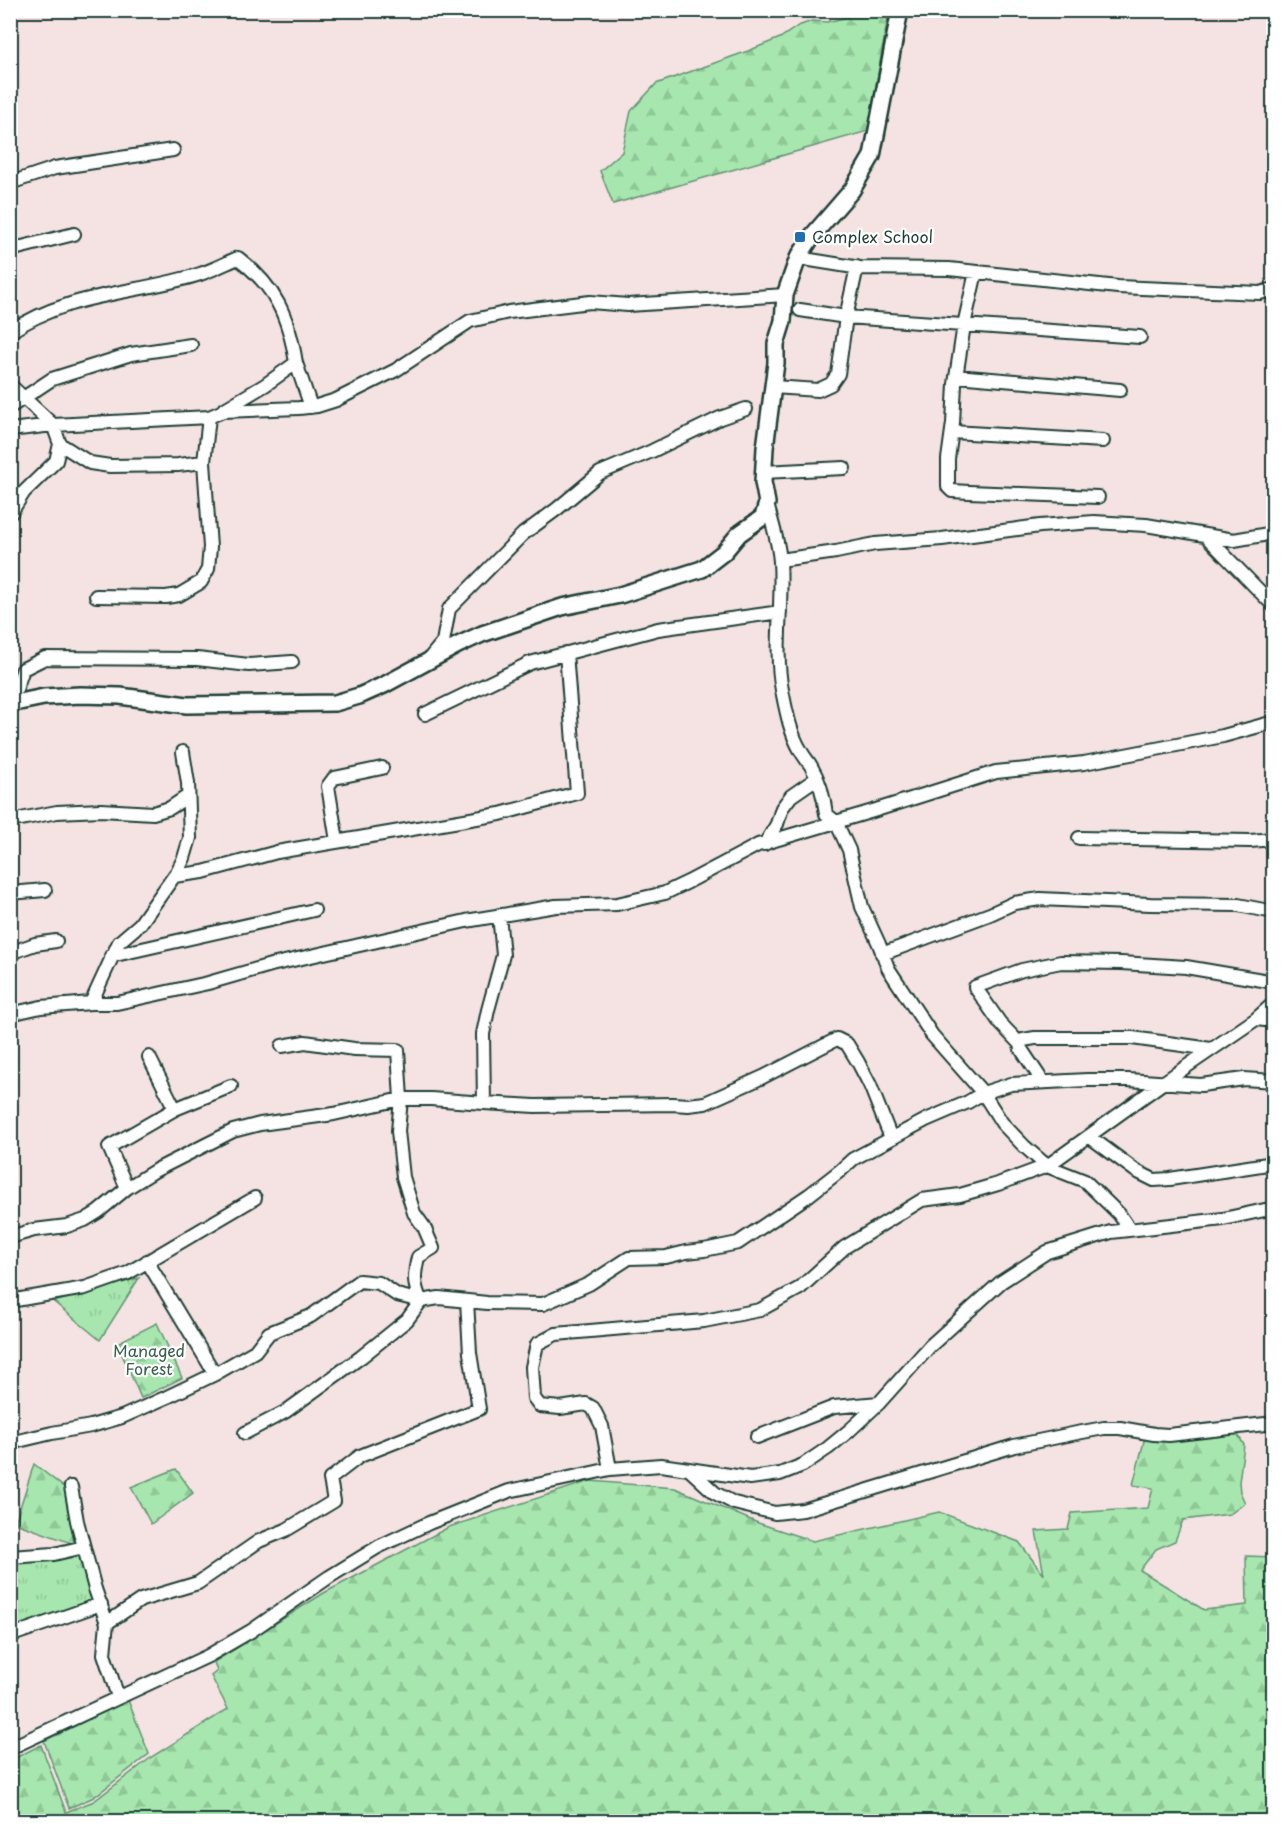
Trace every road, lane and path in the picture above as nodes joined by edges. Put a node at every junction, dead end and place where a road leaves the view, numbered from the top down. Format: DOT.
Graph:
graph roads {
  1 [pos="900,10"];
  2 [pos="173,150"];
  3 [pos="10,183"];
  4 [pos="74,234"];
  5 [pos="10,250"];
  6 [pos="798,258"];
  7 [pos="857,267"];
  8 [pos="976,272"];
  9 [pos="1274,289"];
  10 [pos="785,295"];
  11 [pos="800,310"];
  12 [pos="846,317"];
  13 [pos="964,325"];
  14 [pos="10,332"];
  15 [pos="1140,337"];
  16 [pos="191,345"];
  17 [pos="296,363"];
  18 [pos="956,375"];
  19 [pos="10,385"];
  20 [pos="773,387"];
  21 [pos="1120,390"];
  22 [pos="23,397"];
  23 [pos="10,407"];
  24 [pos="311,407"];
  25 [pos="746,409"];
  26 [pos="223,411"];
  27 [pos="209,417"];
  28 [pos="53,425"];
  29 [pos="10,430"];
  30 [pos="952,432"];
  31 [pos="1103,441"];
  32 [pos="60,444"];
  33 [pos="204,462"];
  34 [pos="844,468"];
  35 [pos="763,472"];
  36 [pos="1098,497"];
  37 [pos="767,503"];
  38 [pos="10,514"];
  39 [pos="1274,533"];
  40 [pos="1205,535"];
  41 [pos="780,560"];
  42 [pos="96,596"];
  43 [pos="1274,606"];
  44 [pos="780,612"];
  45 [pos="566,653"];
  46 [pos="292,662"];
  47 [pos="425,664"];
  48 [pos="11,704"];
  49 [pos="425,714"];
  50 [pos="1274,722"];
  51 [pos="183,752"];
  52 [pos="382,768"];
  53 [pos="817,778"];
  54 [pos="188,796"];
  55 [pos="10,821"];
  56 [pos="837,822"];
  57 [pos="1079,838"];
  58 [pos="1274,839"];
  59 [pos="336,842"];
  60 [pos="765,844"];
  61 [pos="174,876"];
  62 [pos="45,890"];
  63 [pos="10,893"];
  64 [pos="314,910"];
  65 [pos="1274,912"];
  66 [pos="499,915"];
  67 [pos="56,941"];
  68 [pos="10,953"];
  69 [pos="882,954"];
  70 [pos="111,956"];
  71 [pos="1274,982"];
  72 [pos="91,1003"];
  73 [pos="1274,1003"];
  74 [pos="10,1014"];
  75 [pos="1256,1019"];
  76 [pos="1274,1021"];
  77 [pos="1020,1044"];
  78 [pos="282,1046"];
  79 [pos="1211,1049"];
  80 [pos="149,1057"];
  81 [pos="1274,1081"];
  82 [pos="1043,1082"];
  83 [pos="1164,1082"];
  84 [pos="231,1086"];
  85 [pos="982,1093"];
  86 [pos="401,1100"];
  87 [pos="484,1103"];
  88 [pos="175,1109"];
  89 [pos="1090,1137"];
  90 [pos="891,1138"];
  91 [pos="1274,1163"];
  92 [pos="1047,1166"];
  93 [pos="127,1188"];
  94 [pos="255,1198"];
  95 [pos="1274,1208"];
  96 [pos="1130,1230"];
  97 [pos="10,1237"];
  98 [pos="147,1261"];
  99 [pos="10,1301"];
  100 [pos="421,1301"];
  101 [pos="467,1301"];
  102 [pos="215,1374"];
  103 [pos="879,1403"];
  104 [pos="1274,1423"];
  105 [pos="244,1432"];
  106 [pos="758,1437"];
  107 [pos="10,1443"];
  108 [pos="610,1469"];
  109 [pos="690,1470"];
  110 [pos="71,1486"];
  111 [pos="84,1547"];
  112 [pos="10,1557"];
  113 [pos="101,1604"];
  114 [pos="107,1623"];
  115 [pos="15,1634"];
  116 [pos="118,1697"];
  117 [pos="10,1748"];
  1 -- 6 [label="main road"];
  2 -- 3 [label="street"];
  4 -- 5 [label="street"];
  6 -- 7 [label="street"];
  6 -- 10 [label="main road"];
  7 -- 8 [label="street"];
  7 -- 12 [label="street"];
  8 -- 9 [label="street"];
  8 -- 13 [label="street"];
  10 -- 20 [label="main road"];
  10 -- 24 [label="street"];
  11 -- 12 [label="street"];
  12 -- 13 [label="street"];
  12 -- 20 [label="street"];
  13 -- 15 [label="street"];
  13 -- 18 [label="street"];
  14 -- 17 [label="street"];
  16 -- 22 [label="street"];
  17 -- 24 [label="street"];
  17 -- 26 [label="street"];
  18 -- 21 [label="street"];
  18 -- 30 [label="street"];
  19 -- 22 [label="street"];
  20 -- 35 [label="main road"];
  22 -- 23 [label="street"];
  22 -- 28 [label="street"];
  24 -- 26 [label="street"];
  25 -- 47 [label="street"];
  26 -- 27 [label="street"];
  27 -- 28 [label="street"];
  27 -- 33 [label="street"];
  28 -- 29 [label="street"];
  28 -- 32 [label="street"];
  30 -- 31 [label="street"];
  30 -- 36 [label="street"];
  32 -- 33 [label="street"];
  32 -- 38 [label="street"];
  33 -- 42 [label="street"];
  34 -- 35 [label="street"];
  35 -- 37 [label="main road"];
  37 -- 41 [label="street"];
  37 -- 47 [label="main road"];
  39 -- 40 [label="street"];
  40 -- 41 [label="street"];
  40 -- 43 [label="street"];
  41 -- 44 [label="street"];
  44 -- 45 [label="street"];
  44 -- 53 [label="street"];
  45 -- 49 [label="street"];
  45 -- 59 [label="street"];
  46 -- 48 [label="street"];
  47 -- 48 [label="main road"];
  50 -- 56 [label="street"];
  51 -- 54 [label="street"];
  52 -- 59 [label="street"];
  53 -- 56 [label="street"];
  53 -- 60 [label="street"];
  54 -- 55 [label="street"];
  54 -- 61 [label="street"];
  56 -- 60 [label="street"];
  56 -- 69 [label="street"];
  57 -- 58 [label="street"];
  59 -- 61 [label="street"];
  60 -- 66 [label="street"];
  61 -- 70 [label="street"];
  62 -- 63 [label="street"];
  64 -- 70 [label="street"];
  65 -- 69 [label="street"];
  66 -- 72 [label="street"];
  66 -- 87 [label="street"];
  67 -- 68 [label="street"];
  69 -- 85 [label="street"];
  70 -- 72 [label="street"];
  71 -- 77 [label="street"];
  72 -- 74 [label="street"];
  73 -- 75 [label="street"];
  75 -- 76 [label="street"];
  75 -- 79 [label="street"];
  77 -- 79 [label="street"];
  77 -- 82 [label="street"];
  78 -- 86 [label="street"];
  79 -- 83 [label="street"];
  80 -- 88 [label="street"];
  81 -- 83 [label="street"];
  82 -- 83 [label="street"];
  82 -- 85 [label="street"];
  83 -- 89 [label="street"];
  84 -- 88 [label="street"];
  85 -- 90 [label="street"];
  85 -- 92 [label="street"];
  86 -- 87 [label="street"];
  86 -- 93 [label="street"];
  86 -- 100 [label="street"];
  87 -- 90 [label="street"];
  88 -- 93 [label="street"];
  89 -- 91 [label="street"];
  89 -- 92 [label="street"];
  90 -- 101 [label="street"];
  92 -- 96 [label="street"];
  92 -- 108 [label="street"];
  93 -- 97 [label="street"];
  94 -- 98 [label="street"];
  95 -- 96 [label="street"];
  96 -- 103 [label="street"];
  98 -- 99 [label="street"];
  98 -- 102 [label="street"];
  100 -- 101 [label="street"];
  100 -- 102 [label="street"];
  100 -- 105 [label="street"];
  101 -- 114 [label="street"];
  102 -- 107 [label="street"];
  103 -- 106 [label="street"];
  103 -- 109 [label="street"];
  104 -- 109 [label="street"];
  108 -- 109 [label="street"];
  108 -- 116 [label="street"];
  110 -- 111 [label="street"];
  111 -- 112 [label="street"];
  111 -- 113 [label="street"];
  113 -- 114 [label="street"];
  113 -- 115 [label="street"];
  114 -- 116 [label="street"];
  116 -- 117 [label="street"];
}
